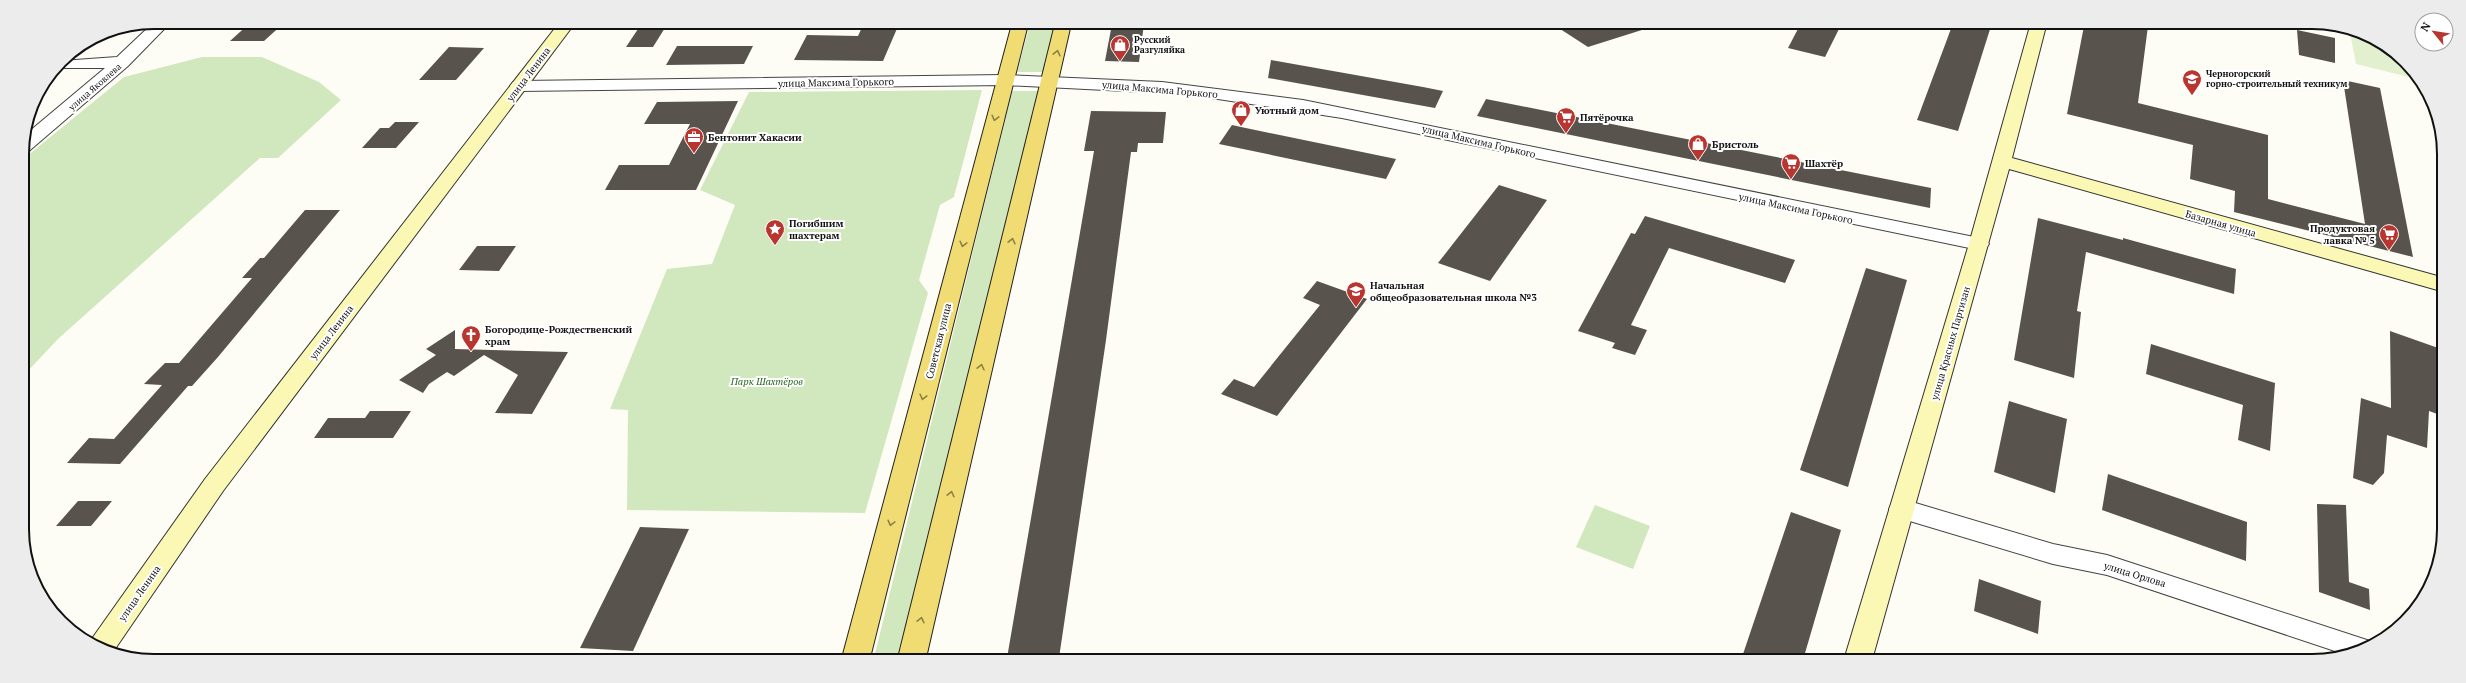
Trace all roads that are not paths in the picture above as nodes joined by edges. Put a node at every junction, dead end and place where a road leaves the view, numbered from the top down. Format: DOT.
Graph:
graph roads {
  1 [pos="156,29"];
  2 [pos="562,29"];
  3 [pos="1019,29"];
  4 [pos="1062,29"];
  5 [pos="2037,29"];
  6 [pos="122,62"];
  7 [pos="68,64"];
  8 [pos="1005,80"];
  9 [pos="1050,82"];
  10 [pos="518,86"];
  11 [pos="30,140"];
  12 [pos="2002,161"];
  13 [pos="1979,244"];
  14 [pos="2437,283"];
  15 [pos="1902,509"];
  16 [pos="104,643"];
  17 [pos="2355,646"];
  18 [pos="857,654"];
  19 [pos="913,654"];
  20 [pos="1860,654"];
  1 -- 6 [label="street, улица Яковлева"];
  2 -- 10 [label="street, улица Ленина"];
  3 -- 8 [label="main road, Советская улица"];
  9 -- 4 [label="main road, one-way"];
  5 -- 12 [label="street, улица Красных Партизан"];
  6 -- 7 [label="street"];
  6 -- 11 [label="street, улица Яковлева"];
  8 -- 9 [label="street, улица Максима Горького"];
  8 -- 10 [label="street, улица Максима Горького"];
  8 -- 18 [label="main road, Советская улица, one-way"];
  9 -- 13 [label="street, улица Максима Горького"];
  19 -- 9 [label="main road, one-way"];
  10 -- 16 [label="street, улица Ленина"];
  12 -- 13 [label="street, улица Красных Партизан"];
  12 -- 14 [label="street, Базарная улица"];
  13 -- 15 [label="street, улица Красных Партизан"];
  15 -- 17 [label="street, улица Орлова"];
  15 -- 20 [label="street, улица Красных Партизан"];
}
